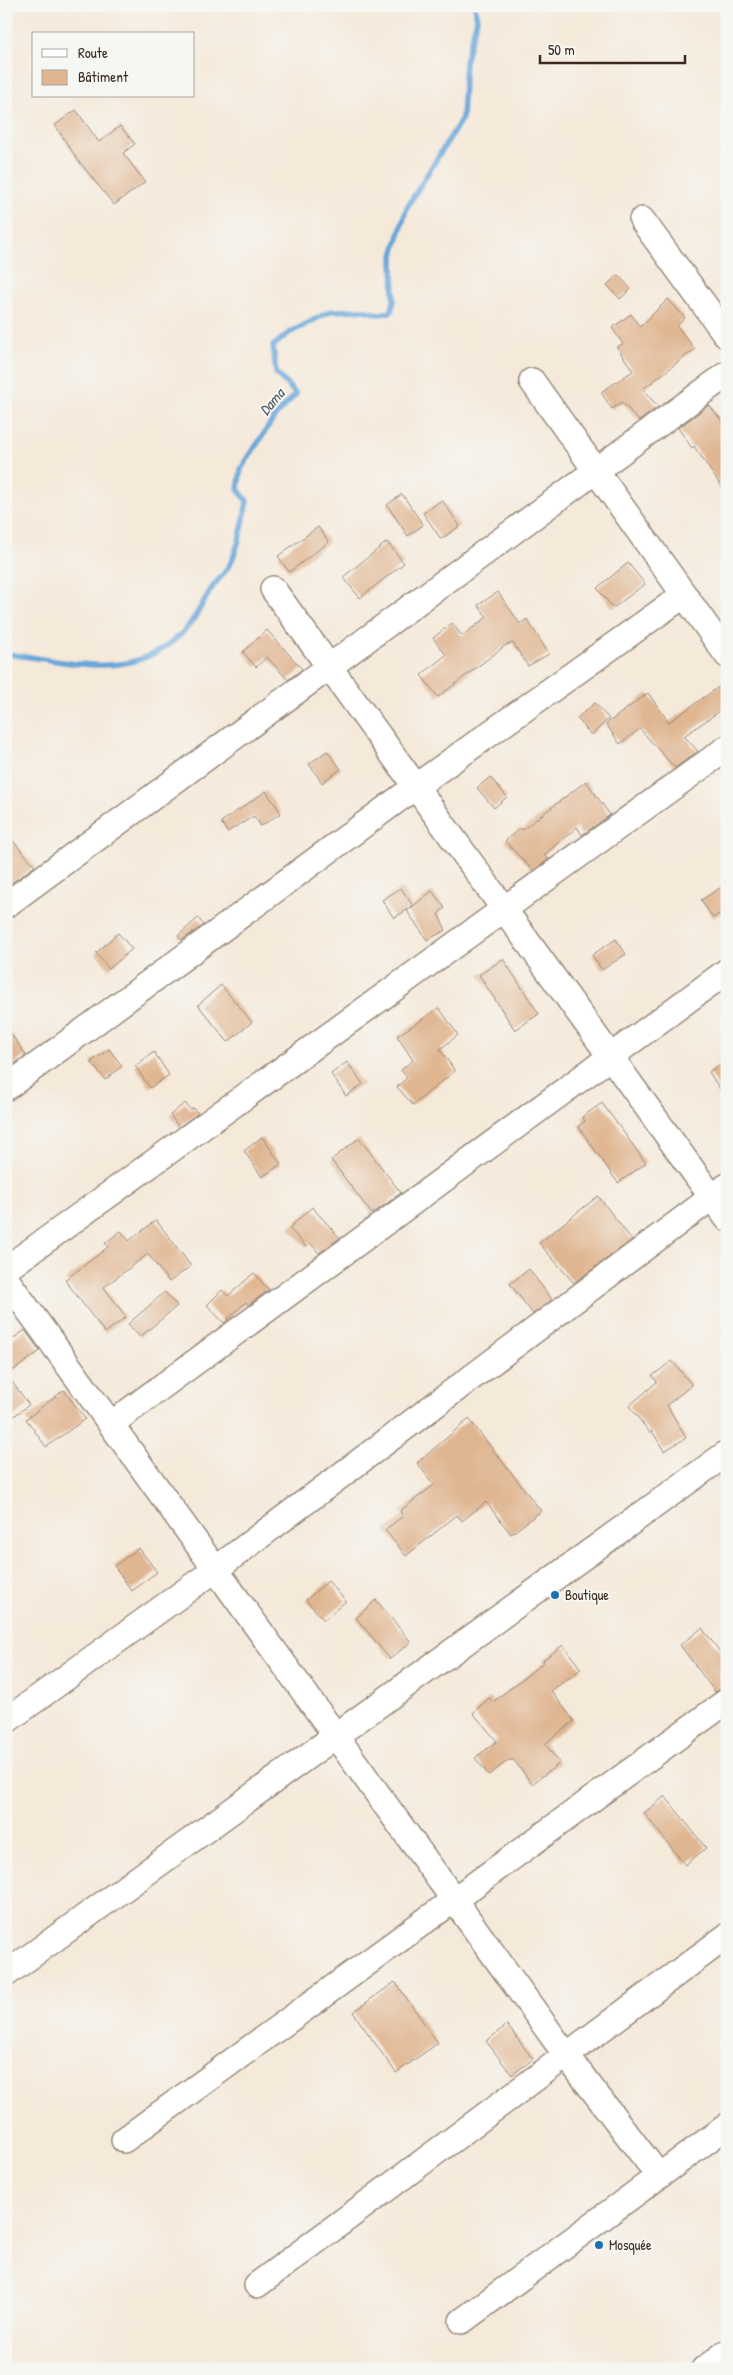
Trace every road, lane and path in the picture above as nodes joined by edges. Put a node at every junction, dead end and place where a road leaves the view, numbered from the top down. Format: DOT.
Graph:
graph roads {
  1 [pos="642,220"];
  2 [pos="727,336"];
  3 [pos="727,374"];
  4 [pos="532,381"];
  5 [pos="598,471"];
  6 [pos="273,589"];
  7 [pos="684,595"];
  8 [pos="727,655"];
  9 [pos="330,668"];
  10 [pos="727,748"];
  11 [pos="415,787"];
  12 [pos="6,905"];
  13 [pos="504,909"];
  14 [pos="727,971"];
  15 [pos="610,1057"];
  16 [pos="6,1088"];
  17 [pos="719,1191"];
  18 [pos="727,1218"];
  19 [pos="6,1269"];
  20 [pos="6,1279"];
  21 [pos="111,1424"];
  22 [pos="727,1453"];
  23 [pos="216,1569"];
  24 [pos="727,1701"];
  25 [pos="6,1721"];
  26 [pos="336,1736"];
  27 [pos="454,1900"];
  28 [pos="727,1936"];
  29 [pos="6,1974"];
  30 [pos="566,2055"];
  31 [pos="727,2126"];
  32 [pos="124,2140"];
  33 [pos="658,2176"];
  34 [pos="257,2285"];
  35 [pos="462,2321"];
  36 [pos="727,2352"];
  37 [pos="704,2369"];
  1 -- 2 [label="street"];
  3 -- 5 [label="street"];
  4 -- 5 [label="street"];
  5 -- 7 [label="street"];
  5 -- 9 [label="street"];
  6 -- 9 [label="street"];
  7 -- 8 [label="street"];
  7 -- 11 [label="street"];
  9 -- 11 [label="street"];
  9 -- 12 [label="street"];
  10 -- 13 [label="street"];
  11 -- 13 [label="street"];
  11 -- 16 [label="street"];
  13 -- 15 [label="street"];
  13 -- 19 [label="street"];
  14 -- 15 [label="street"];
  15 -- 17 [label="street"];
  15 -- 21 [label="street"];
  17 -- 18 [label="street"];
  17 -- 23 [label="street"];
  20 -- 21 [label="street"];
  21 -- 23 [label="street"];
  22 -- 26 [label="street"];
  23 -- 25 [label="street"];
  23 -- 26 [label="street"];
  24 -- 27 [label="street"];
  26 -- 27 [label="street"];
  26 -- 29 [label="street"];
  27 -- 30 [label="street"];
  27 -- 32 [label="street"];
  28 -- 30 [label="street"];
  30 -- 33 [label="street"];
  30 -- 34 [label="street"];
  31 -- 33 [label="street"];
  33 -- 35 [label="street"];
  36 -- 37 [label="street"];
}
